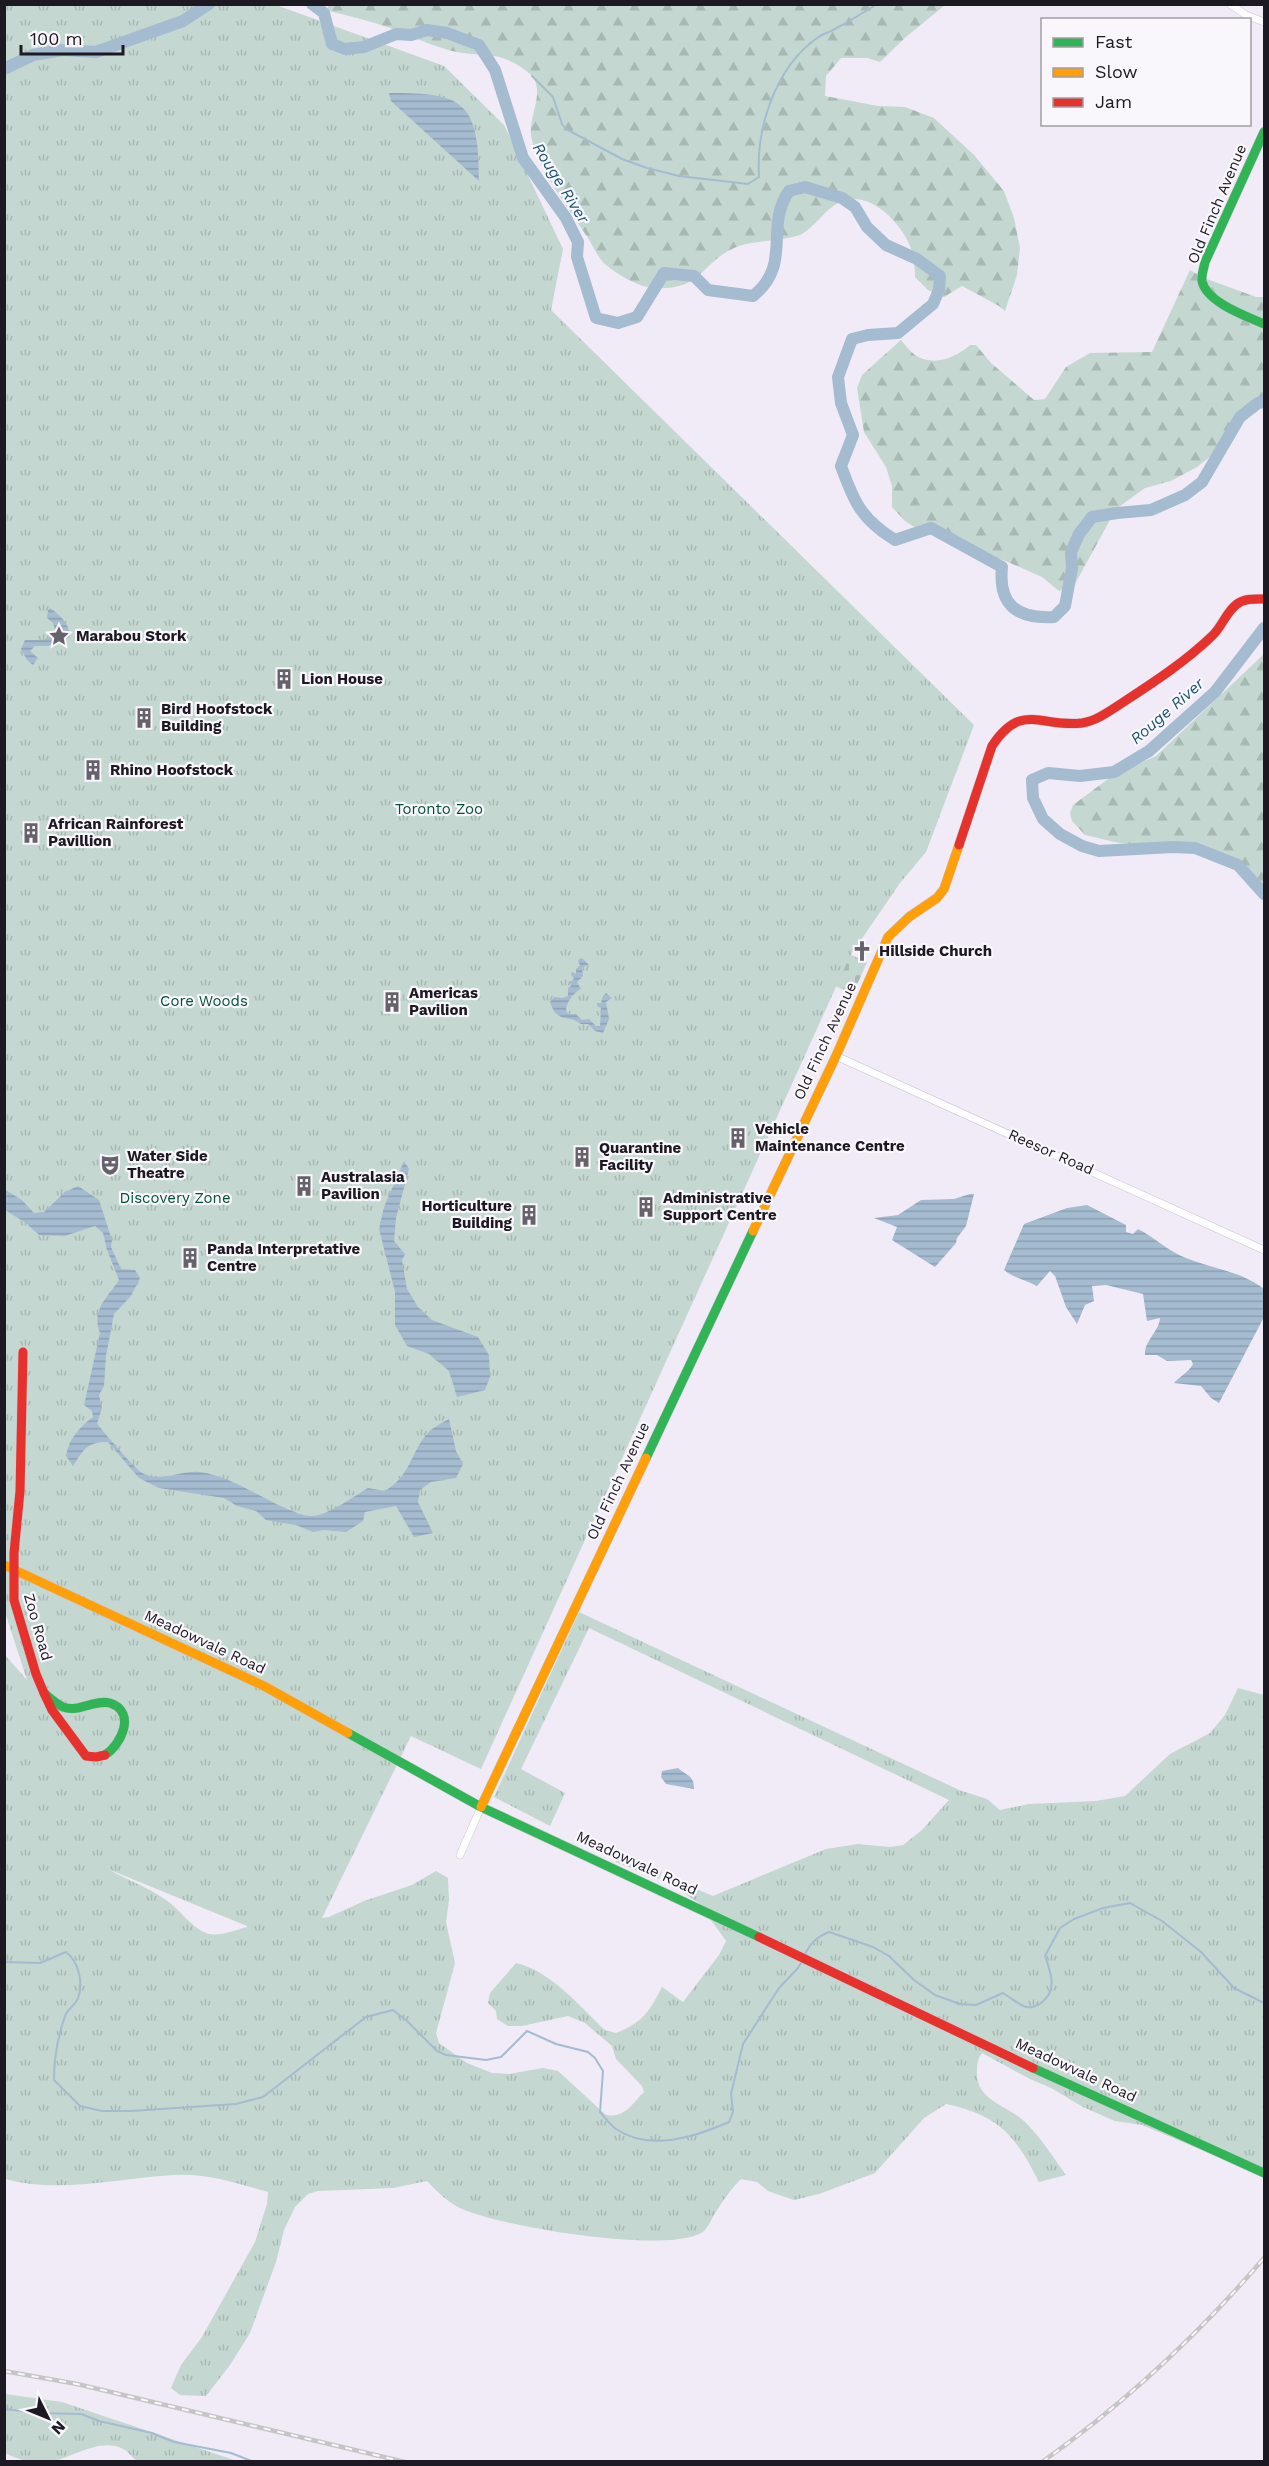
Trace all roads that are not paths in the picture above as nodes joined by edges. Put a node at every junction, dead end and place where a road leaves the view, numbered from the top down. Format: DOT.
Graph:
graph roads {
  1 [pos="1230,4"];
  2 [pos="1264,22"];
  3 [pos="1264,132"];
  4 [pos="1264,324"];
  5 [pos="1263,599"];
  6 [pos="836,1056"];
  7 [pos="1264,1250"];
  8 [pos="23,1352"];
  9 [pos="9,1567"];
  10 [pos="44,1693"];
  11 [pos="481,1807"];
  12 [pos="460,1855"];
  13 [pos="1264,2173"];
  1 -- 2 [label="street"];
  3 -- 4 [label="street, Old Finch Avenue"];
  5 -- 6 [label="street, Old Finch Avenue"];
  6 -- 7 [label="street, Reesor Road"];
  6 -- 11 [label="street, Old Finch Avenue"];
  8 -- 9 [label="street, Zoo Road"];
  9 -- 10 [label="street, Zoo Road"];
  9 -- 11 [label="street, Meadowvale Road"];
  10 -- 10 [label="street, Zoo Road"];
  11 -- 12 [label="street, Old Finch Avenue"];
  11 -- 13 [label="street, Meadowvale Road"];
}
